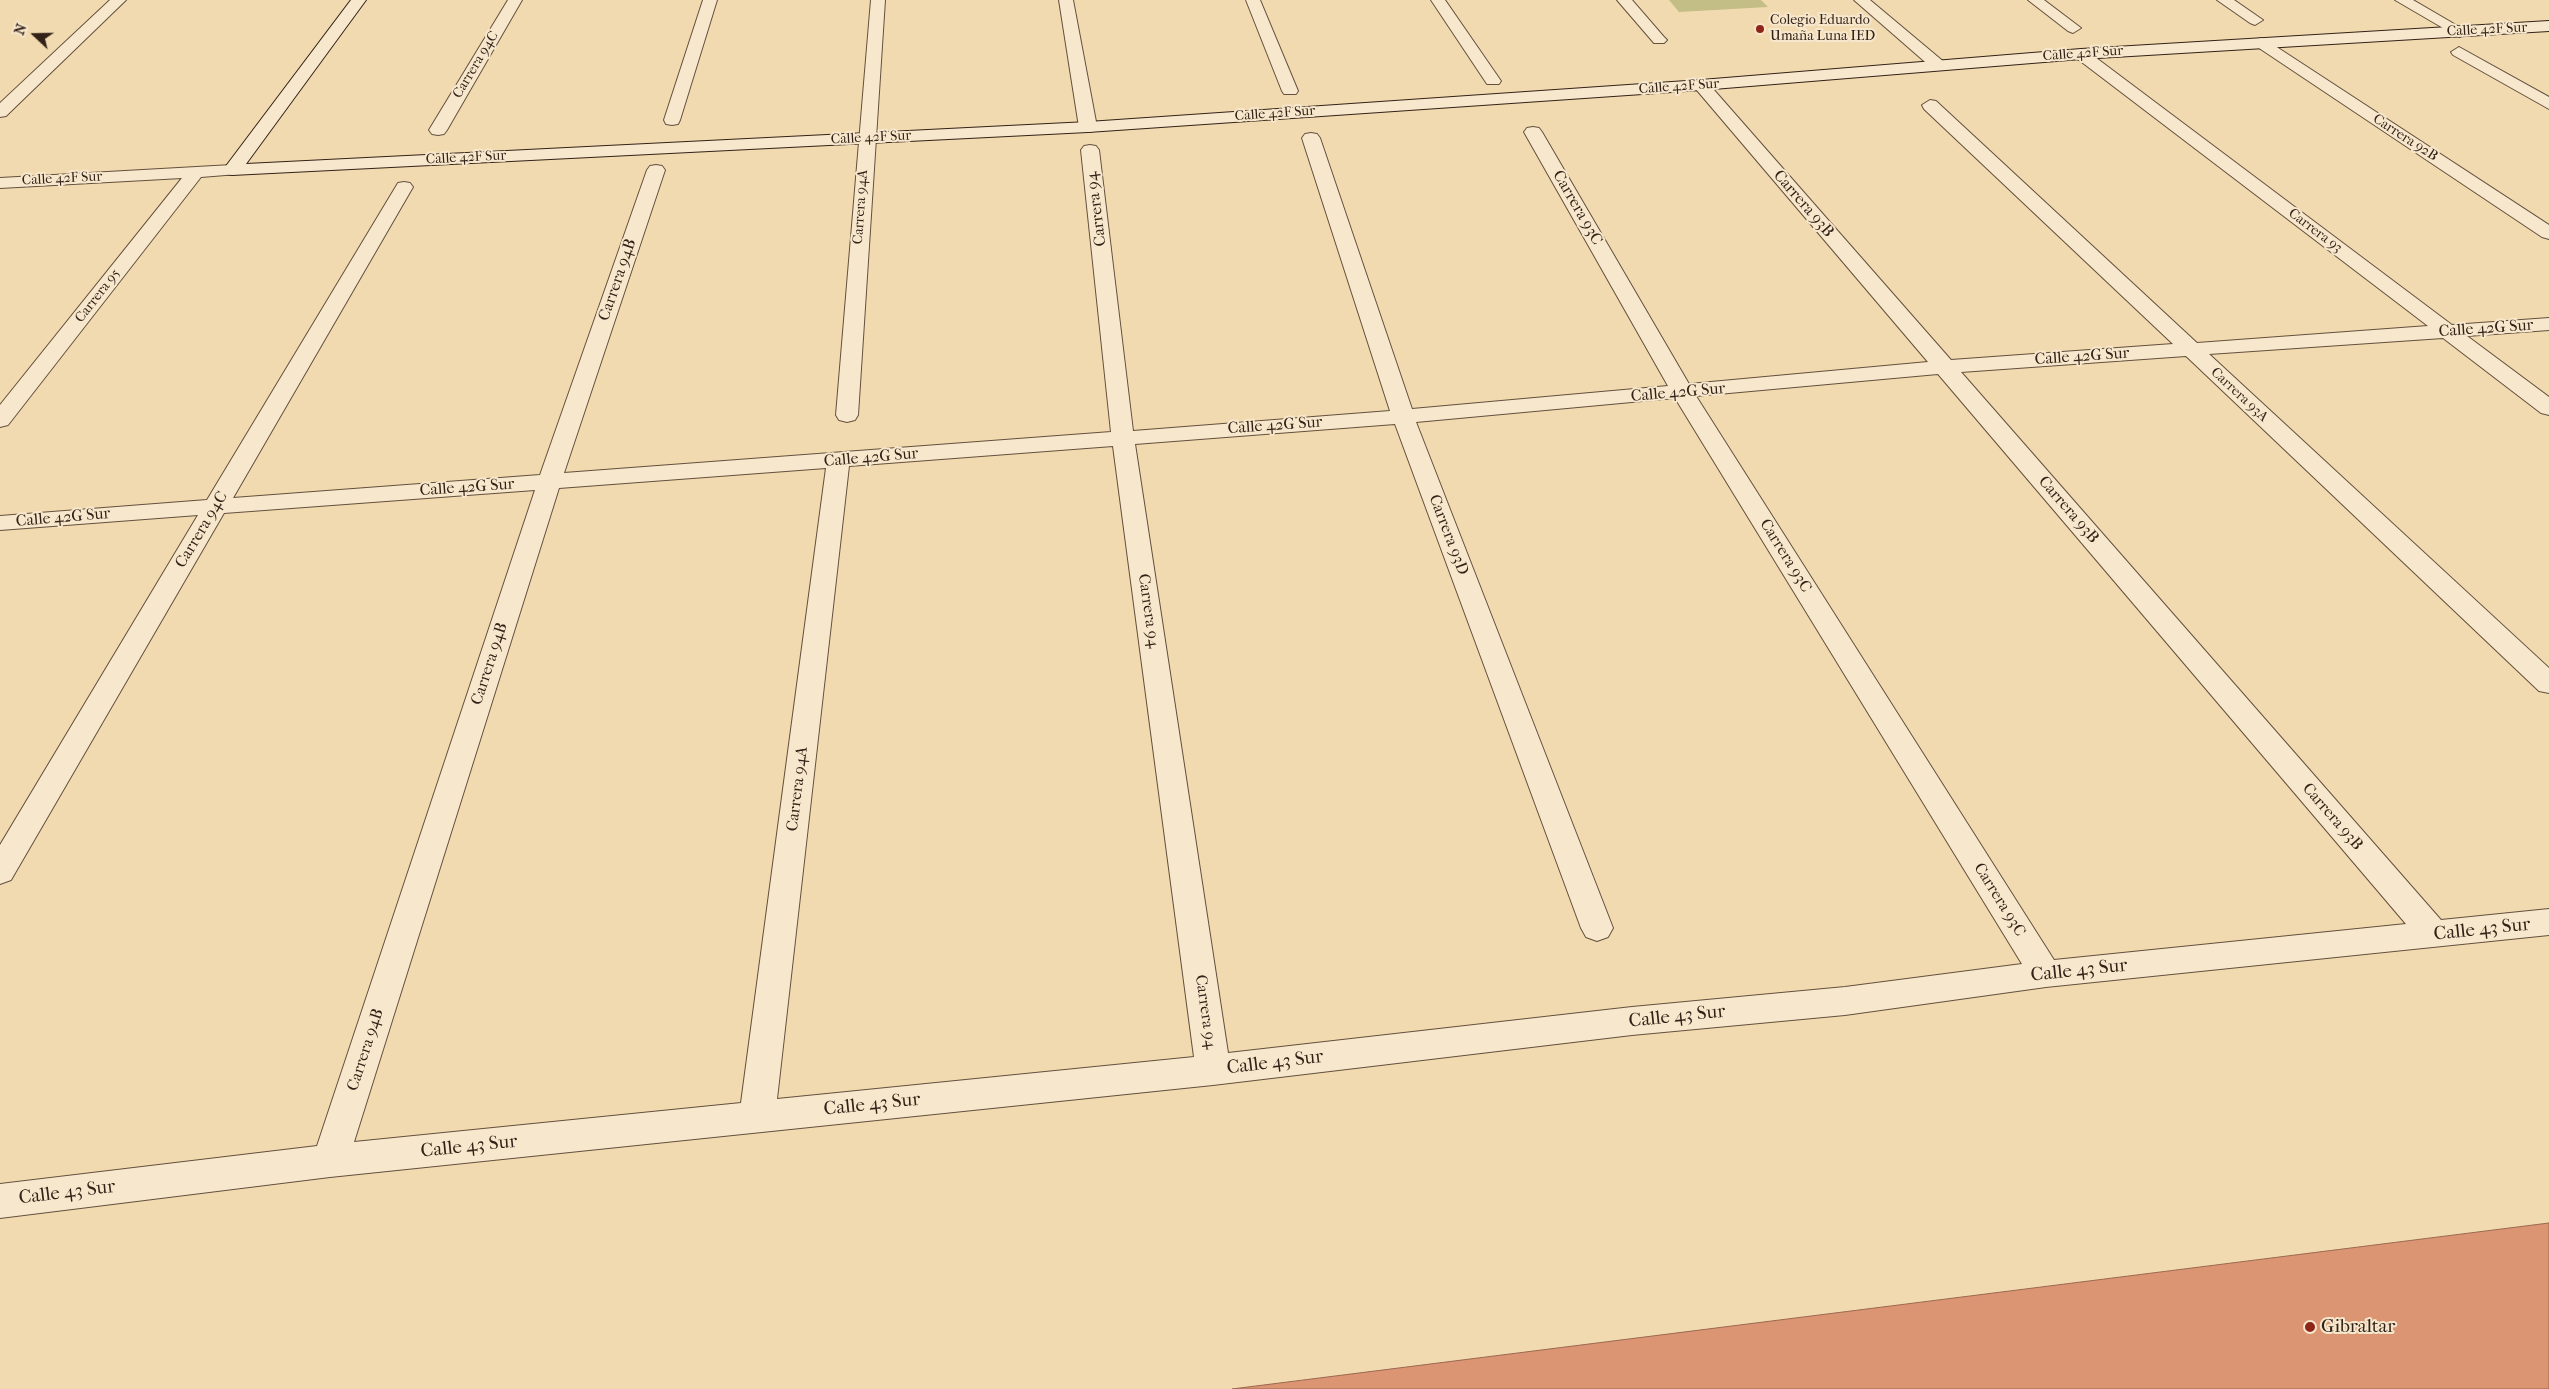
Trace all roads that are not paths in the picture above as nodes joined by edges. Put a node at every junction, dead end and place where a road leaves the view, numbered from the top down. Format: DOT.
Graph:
graph roads {
  1 [pos="119,0"];
  2 [pos="359,0"];
  3 [pos="515,0"];
  4 [pos="710,0"];
  5 [pos="878,0"];
  6 [pos="1066,0"];
  7 [pos="1253,0"];
  8 [pos="1438,0"];
  9 [pos="1624,0"];
  10 [pos="1861,0"];
  11 [pos="2035,0"];
  12 [pos="2224,0"];
  13 [pos="2402,0"];
  14 [pos="2255,20"];
  15 [pos="2549,26"];
  16 [pos="2073,28"];
  17 [pos="2460,32"];
  18 [pos="1659,40"];
  19 [pos="2261,43"];
  20 [pos="2459,52"];
  21 [pos="2081,54"];
  22 [pos="1938,65"];
  23 [pos="1493,81"];
  24 [pos="1700,85"];
  25 [pos="1290,91"];
  26 [pos="2549,104"];
  27 [pos="1930,105"];
  28 [pos="0,112"];
  29 [pos="672,120"];
  30 [pos="438,130"];
  31 [pos="1533,132"];
  32 [pos="866,138"];
  33 [pos="1089,138"];
  34 [pos="1311,138"];
  35 [pos="232,170"];
  36 [pos="656,170"];
  37 [pos="196,172"];
  38 [pos="0,183"];
  39 [pos="404,187"];
  40 [pos="2549,234"];
  41 [pos="2549,324"];
  42 [pos="2448,332"];
  43 [pos="2189,350"];
  44 [pos="1944,367"];
  45 [pos="1683,393"];
  46 [pos="2549,408"];
  47 [pos="847,415"];
  48 [pos="1403,417"];
  49 [pos="0,420"];
  50 [pos="1123,438"];
  51 [pos="838,461"];
  52 [pos="549,482"];
  53 [pos="216,506"];
  54 [pos="0,523"];
  55 [pos="2549,684"];
  56 [pos="0,872"];
  57 [pos="2549,922"];
  58 [pos="1597,928"];
  59 [pos="2435,935"];
  60 [pos="2046,974"];
  61 [pos="1213,1070"];
  62 [pos="757,1117"];
  63 [pos="330,1161"];
  64 [pos="0,1201"];
  1 -- 28 [label="street"];
  2 -- 35 [label="street"];
  3 -- 30 [label="street, Carrera 94C"];
  4 -- 29 [label="street"];
  5 -- 32 [label="street, Carrera 94A"];
  6 -- 33 [label="street, Carrera 94"];
  7 -- 25 [label="street"];
  8 -- 23 [label="street"];
  9 -- 18 [label="street"];
  10 -- 22 [label="street"];
  11 -- 16 [label="street"];
  12 -- 14 [label="street"];
  13 -- 17 [label="street"];
  15 -- 17 [label="street, Calle 42F Sur"];
  17 -- 19 [label="street, Calle 42F Sur"];
  19 -- 21 [label="street, Calle 42F Sur"];
  19 -- 40 [label="street, Carrera 92B"];
  20 -- 26 [label="street"];
  21 -- 22 [label="street, Calle 42F Sur"];
  21 -- 42 [label="street, Carrera 93"];
  22 -- 24 [label="street, Calle 42F Sur"];
  24 -- 33 [label="street, Calle 42F Sur"];
  24 -- 44 [label="street, Carrera 93B"];
  27 -- 43 [label="street, Carrera 93A"];
  31 -- 45 [label="street, Carrera 93C"];
  32 -- 33 [label="street, Calle 42F Sur"];
  32 -- 35 [label="street, Calle 42F Sur"];
  32 -- 47 [label="street, Carrera 94A"];
  33 -- 50 [label="street, Carrera 94"];
  34 -- 48 [label="street, Carrera 93D"];
  35 -- 37 [label="street, Calle 42F Sur"];
  36 -- 52 [label="street, Carrera 94B"];
  37 -- 38 [label="street, Calle 42F Sur"];
  37 -- 49 [label="street, Carrera 95"];
  39 -- 53 [label="street, Carrera 94C"];
  41 -- 42 [label="street, Calle 42G Sur"];
  42 -- 43 [label="street, Calle 42G Sur"];
  42 -- 46 [label="street, Carrera 93"];
  43 -- 44 [label="street, Calle 42G Sur"];
  43 -- 55 [label="street, Carrera 93A"];
  44 -- 45 [label="street, Calle 42G Sur"];
  44 -- 59 [label="street, Carrera 93B"];
  45 -- 48 [label="street, Calle 42G Sur"];
  45 -- 60 [label="street, Carrera 93C"];
  48 -- 50 [label="street, Calle 42G Sur"];
  48 -- 58 [label="street, Carrera 93D"];
  50 -- 51 [label="street, Calle 42G Sur"];
  50 -- 61 [label="street, Carrera 94"];
  51 -- 52 [label="street, Calle 42G Sur"];
  51 -- 62 [label="street, Carrera 94A"];
  52 -- 53 [label="street, Calle 42G Sur"];
  52 -- 63 [label="street, Carrera 94B"];
  53 -- 54 [label="street, Calle 42G Sur"];
  53 -- 56 [label="street, Carrera 94C"];
  57 -- 59 [label="street, Calle 43 Sur"];
  59 -- 60 [label="street, Calle 43 Sur"];
  60 -- 61 [label="street, Calle 43 Sur"];
  61 -- 62 [label="street, Calle 43 Sur"];
  62 -- 63 [label="street, Calle 43 Sur"];
  63 -- 64 [label="street, Calle 43 Sur"];
}
